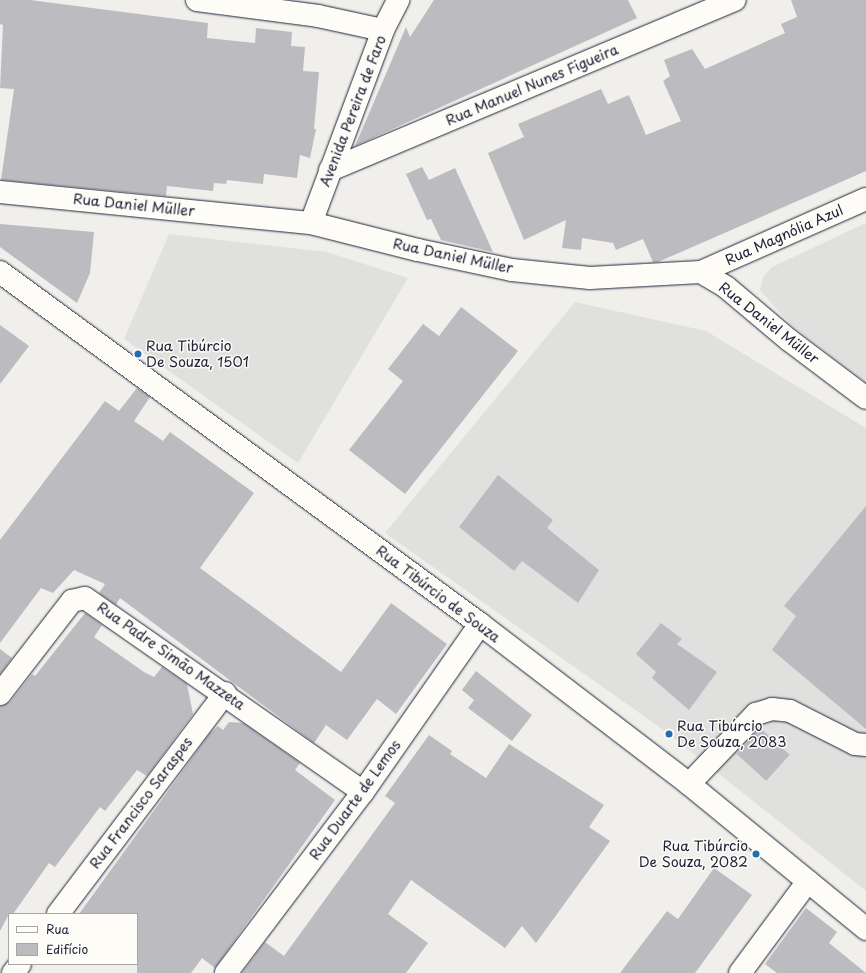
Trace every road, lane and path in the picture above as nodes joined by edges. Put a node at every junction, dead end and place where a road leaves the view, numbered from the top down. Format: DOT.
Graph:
graph roads {
  1 [pos="197,0"];
  2 [pos="398,0"];
  3 [pos="735,0"];
  4 [pos="313,8"];
  5 [pos="384,30"];
  6 [pos="330,170"];
  7 [pos="0,192"];
  8 [pos="866,199"];
  9 [pos="311,223"];
  10 [pos="0,272"];
  11 [pos="702,272"];
  12 [pos="866,398"];
  13 [pos="480,624"];
  14 [pos="225,693"];
  15 [pos="0,694"];
  16 [pos="866,745"];
  17 [pos="689,784"];
  18 [pos="364,792"];
  19 [pos="808,881"];
  20 [pos="59,913"];
  21 [pos="866,929"];
  22 [pos="19,965"];
  23 [pos="13,973"];
  24 [pos="226,973"];
  25 [pos="740,973"];
  1 -- 4 [label="street"];
  2 -- 5 [label="street, Avenida Pereira de Faro"];
  3 -- 6 [label="street, Rua Manuel Nunes Figueira"];
  4 -- 5 [label="street"];
  5 -- 6 [label="street, Avenida Pereira de Faro"];
  6 -- 9 [label="street, Avenida Pereira de Faro"];
  7 -- 9 [label="street, Rua Daniel Müller"];
  8 -- 11 [label="street, Rua Magnólia Azul"];
  9 -- 11 [label="street, Rua Daniel Müller"];
  10 -- 13 [label="street, Rua Tibúrcio de Souza"];
  11 -- 12 [label="street, Rua Daniel Müller"];
  13 -- 17 [label="street, Rua Tibúrcio de Souza"];
  13 -- 18 [label="street, Rua Duarte de Lemos"];
  14 -- 15 [label="street, Rua Padre Simão Mazzeta"];
  14 -- 18 [label="street, Rua Padre Simão Mazzeta"];
  14 -- 20 [label="street, Rua Francisco Saraspes"];
  16 -- 17 [label="street"];
  17 -- 19 [label="street, Rua Tibúrcio de Souza"];
  18 -- 24 [label="street, Rua Duarte de Lemos"];
  19 -- 21 [label="street, Rua Tibúrcio de Souza"];
  19 -- 25 [label="street"];
  22 -- 23 [label="street"];
}
